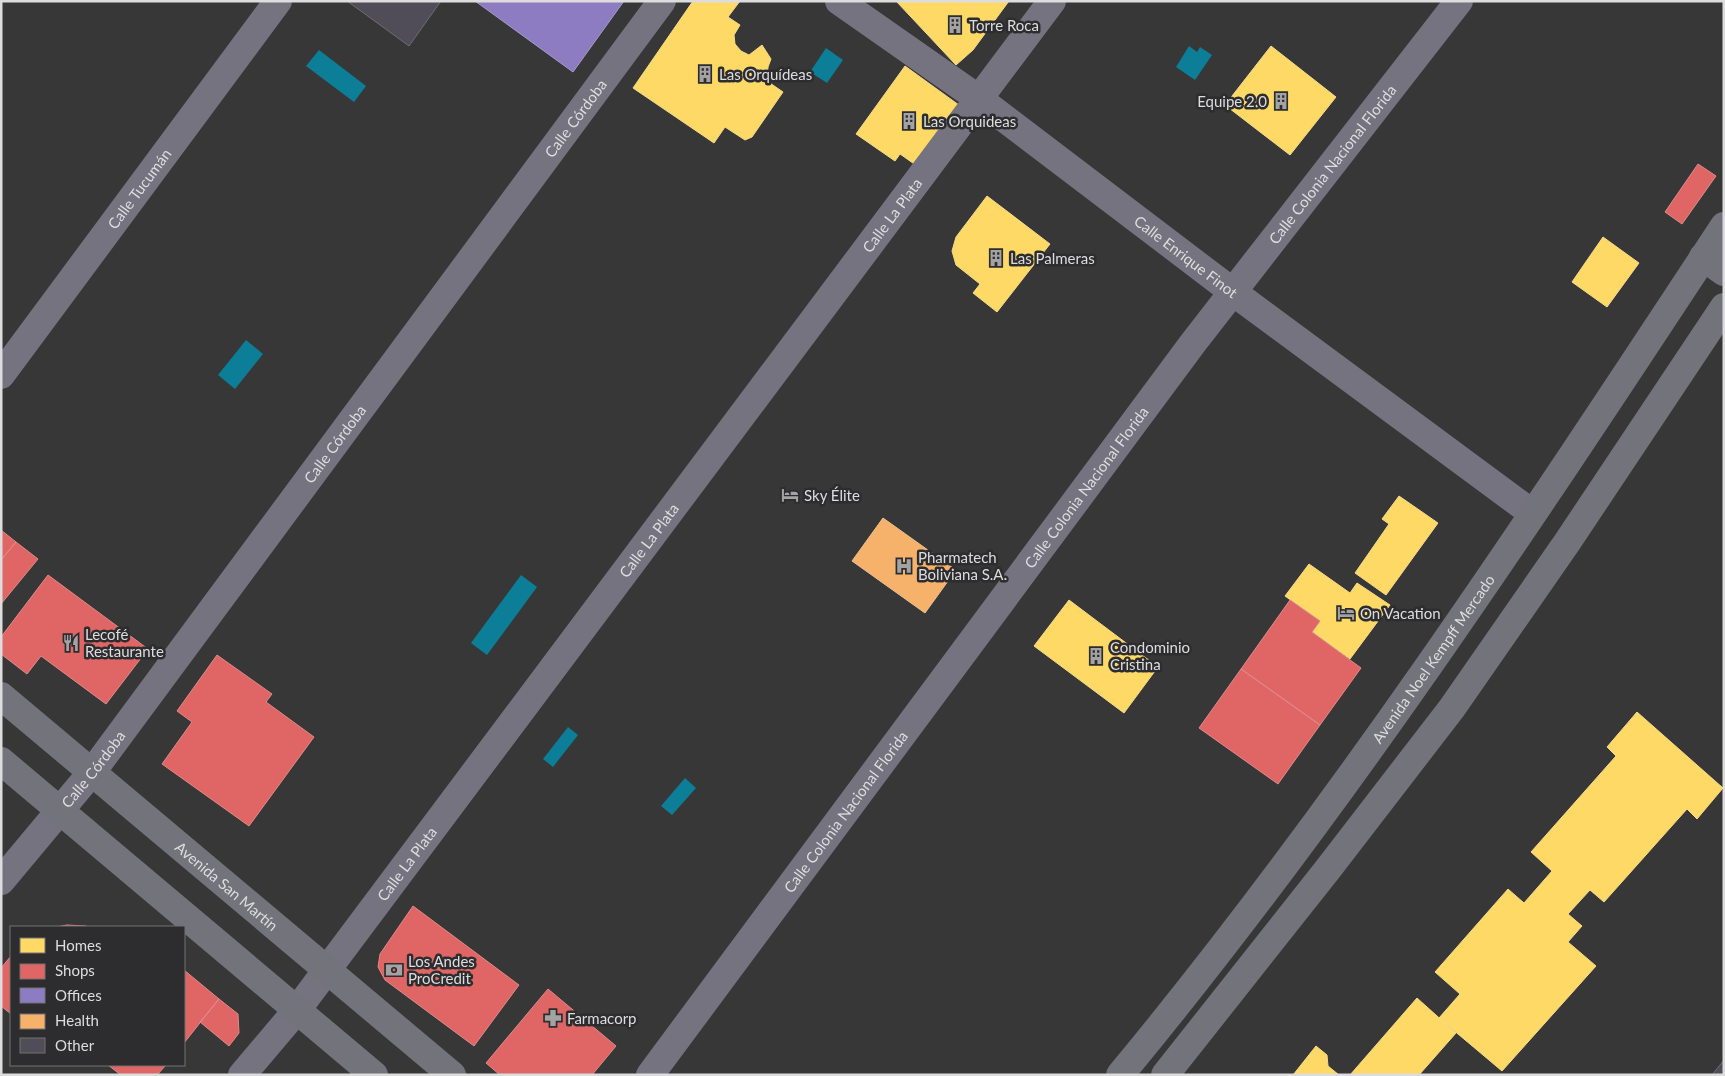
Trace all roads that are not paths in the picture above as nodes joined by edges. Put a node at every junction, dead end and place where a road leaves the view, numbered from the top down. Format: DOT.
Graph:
graph roads {
  1 [pos="278,1"];
  2 [pos="662,1"];
  3 [pos="839,1"];
  4 [pos="1052,1"];
  5 [pos="1459,1"];
  6 [pos="979,99"];
  7 [pos="1724,226"];
  8 [pos="1714,265"];
  9 [pos="1233,292"];
  10 [pos="1724,307"];
  11 [pos="1,375"];
  12 [pos="1532,513"];
  13 [pos="1,696"];
  14 [pos="1,761"];
  15 [pos="92,772"];
  16 [pos="61,810"];
  17 [pos="1,881"];
  18 [pos="326,969"];
  19 [pos="297,1010"];
  20 [pos="242,1075"];
  21 [pos="374,1075"];
  22 [pos="452,1075"];
  23 [pos="650,1075"];
  24 [pos="1120,1075"];
  25 [pos="1165,1075"];
  1 -- 11 [label="street, Calle Tucumán"];
  2 -- 15 [label="street, Calle Córdoba"];
  3 -- 6 [label="street, Calle Enrique Finot"];
  4 -- 6 [label="street, Calle La Plata"];
  5 -- 9 [label="street, Calle Colonia Nacional Florida"];
  6 -- 9 [label="street, Calle Enrique Finot"];
  6 -- 18 [label="street, Calle La Plata"];
  7 -- 8 [label="main road, Avenida Noel Kempff Mercado"];
  8 -- 12 [label="main road, Avenida Noel Kempff Mercado"];
  9 -- 12 [label="street, Calle Enrique Finot"];
  9 -- 23 [label="street, Calle Colonia Nacional Florida"];
  10 -- 25 [label="main road"];
  12 -- 24 [label="main road, Avenida Noel Kempff Mercado"];
  13 -- 15 [label="main road, Avenida San Martín"];
  14 -- 16 [label="main road"];
  15 -- 16 [label="street, Calle Córdoba"];
  15 -- 18 [label="main road, Avenida San Martín"];
  16 -- 17 [label="street, Calle Córdoba"];
  16 -- 19 [label="main road"];
  18 -- 19 [label="street, Calle La Plata"];
  18 -- 22 [label="main road, Avenida San Martín"];
  19 -- 20 [label="street, Calle La Plata"];
  19 -- 21 [label="main road"];
}
